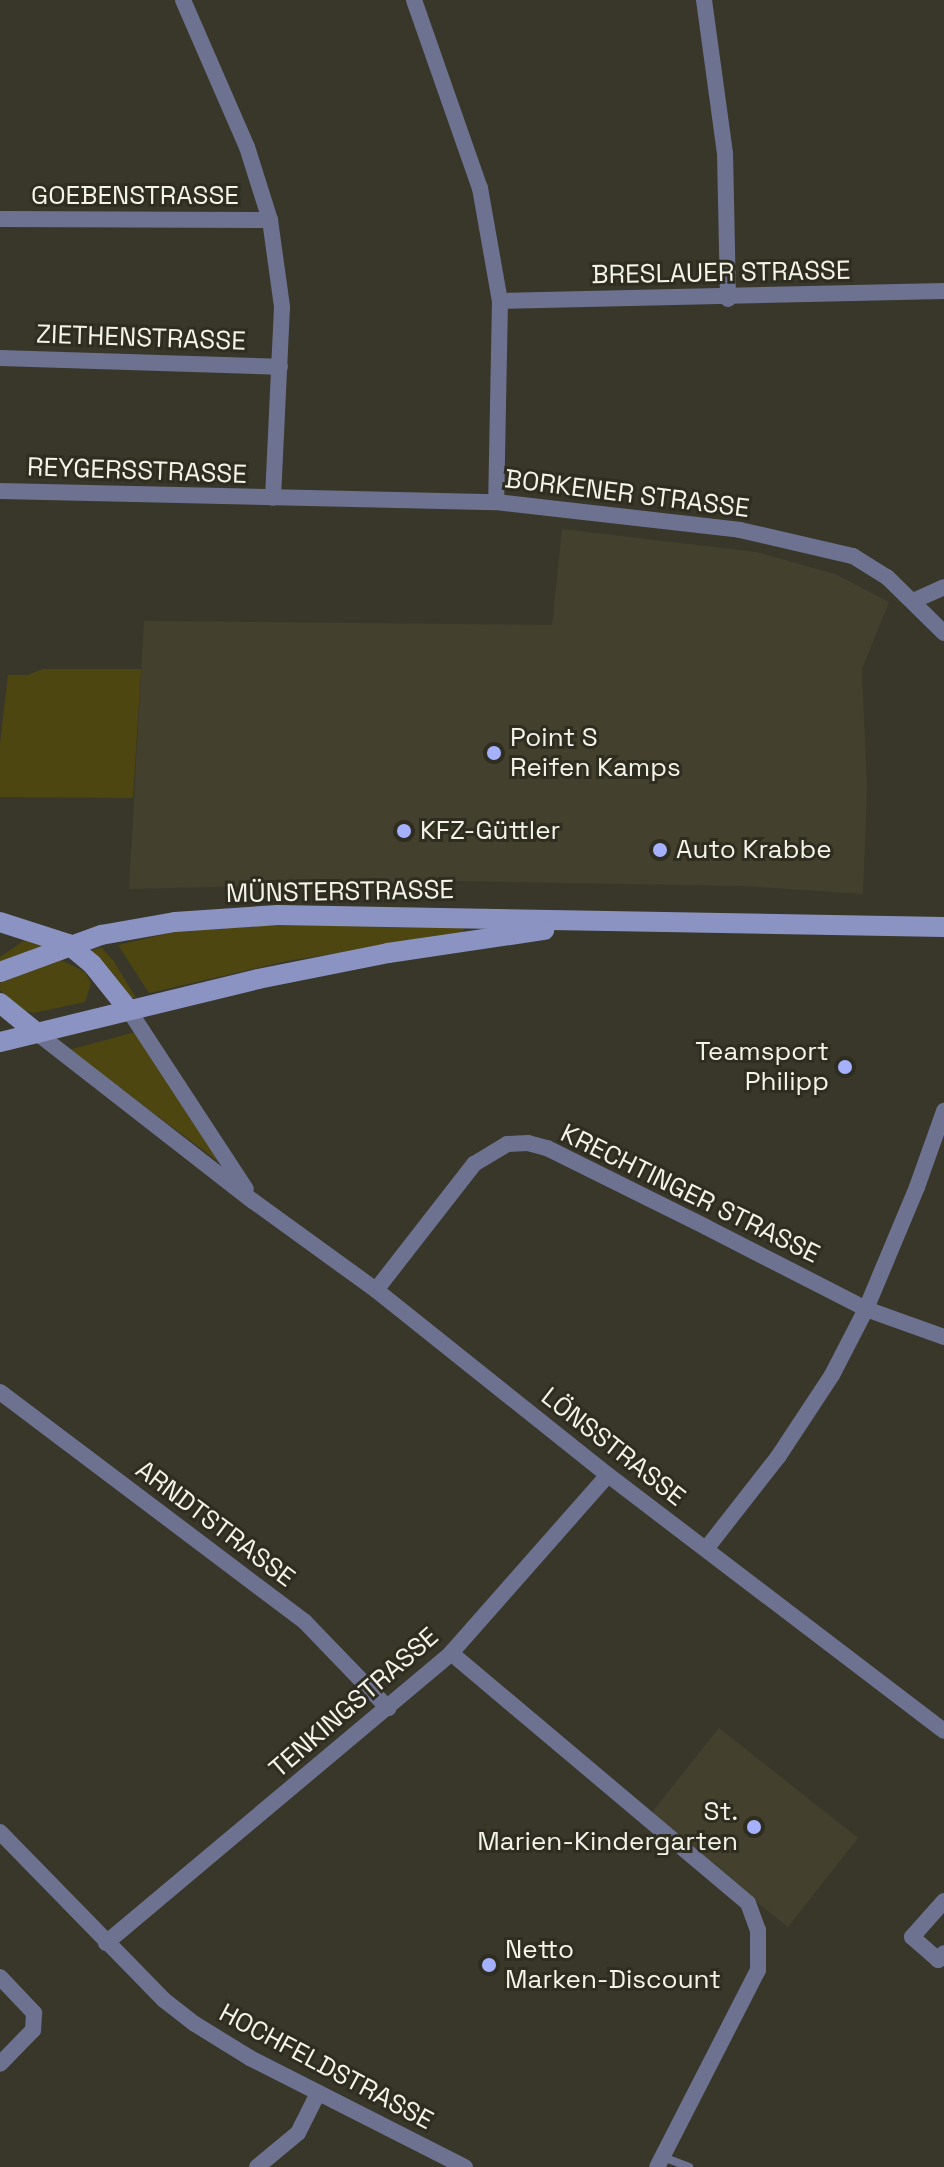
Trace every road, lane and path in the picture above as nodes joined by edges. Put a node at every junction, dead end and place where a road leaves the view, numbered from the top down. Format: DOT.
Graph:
graph roads {
  1 [pos="183,0"];
  2 [pos="415,0"];
  3 [pos="704,0"];
  4 [pos="0,219"];
  5 [pos="270,220"];
  6 [pos="944,291"];
  7 [pos="728,299"];
  8 [pos="500,301"];
  9 [pos="0,358"];
  10 [pos="280,367"];
  11 [pos="0,491"];
  12 [pos="273,498"];
  13 [pos="496,502"];
  14 [pos="944,587"];
  15 [pos="913,601"];
  16 [pos="944,633"];
  17 [pos="0,922"];
  18 [pos="615,923"];
  19 [pos="944,927"];
  20 [pos="68,944"];
  21 [pos="0,972"];
  22 [pos="0,1003"];
  23 [pos="128,1009"];
  24 [pos="37,1033"];
  25 [pos="0,1042"];
  26 [pos="944,1111"];
  27 [pos="253,1201"];
  28 [pos="376,1290"];
  29 [pos="866,1309"];
  30 [pos="944,1337"];
  31 [pos="0,1392"];
  32 [pos="608,1475"];
  33 [pos="706,1549"];
  34 [pos="451,1653"];
  35 [pos="388,1708"];
  36 [pos="944,1731"];
  37 [pos="0,1832"];
  38 [pos="944,1901"];
  39 [pos="106,1943"];
  40 [pos="944,1953"];
  41 [pos="0,1977"];
  42 [pos="0,2064"];
  43 [pos="318,2093"];
  44 [pos="660,2162"];
  45 [pos="257,2167"];
  46 [pos="465,2167"];
  47 [pos="689,2167"];
  1 -- 5 [label="street"];
  2 -- 8 [label="street"];
  3 -- 7 [label="street"];
  4 -- 5 [label="street, GOEBENSTRASSE"];
  5 -- 10 [label="street"];
  6 -- 7 [label="street, BRESLAUER STRASSE"];
  7 -- 8 [label="street, BRESLAUER STRASSE"];
  8 -- 13 [label="street"];
  9 -- 10 [label="street, ZIETHENSTRASSE"];
  10 -- 12 [label="street"];
  11 -- 12 [label="street, REYGERSSTRASSE"];
  12 -- 13 [label="street, BORKENER STRASSE"];
  13 -- 15 [label="street, BORKENER STRASSE"];
  14 -- 15 [label="street"];
  15 -- 16 [label="street, BORKENER STRASSE"];
  17 -- 20 [label="main road, MÜNSTERSTRASSE"];
  18 -- 19 [label="main road, MÜNSTERSTRASSE"];
  18 -- 20 [label="main road, MÜNSTERSTRASSE"];
  18 -- 23 [label="main road, MÜNSTERSTRASSE"];
  20 -- 21 [label="main road, MÜNSTERSTRASSE"];
  20 -- 23 [label="main road, MÜNSTERSTRASSE"];
  22 -- 24 [label="main road"];
  23 -- 24 [label="main road, MÜNSTERSTRASSE"];
  23 -- 27 [label="street, LÖNSSTRASSE"];
  24 -- 25 [label="main road, MÜNSTERSTRASSE"];
  24 -- 27 [label="street, LÖNSSTRASSE"];
  26 -- 29 [label="street"];
  27 -- 28 [label="street, LÖNSSTRASSE"];
  28 -- 29 [label="street, KRECHTINGER STRASSE"];
  28 -- 32 [label="street, LÖNSSTRASSE"];
  29 -- 30 [label="street, KRECHTINGER STRASSE"];
  29 -- 33 [label="street"];
  31 -- 35 [label="street, ARNDTSTRASSE"];
  32 -- 33 [label="street, LÖNSSTRASSE"];
  32 -- 34 [label="street, TENKINGSTRASSE"];
  33 -- 36 [label="street, LÖNSSTRASSE"];
  34 -- 35 [label="street, TENKINGSTRASSE"];
  34 -- 44 [label="street"];
  35 -- 39 [label="street, TENKINGSTRASSE"];
  37 -- 39 [label="street, HOCHFELDSTRASSE"];
  38 -- 40 [label="street"];
  39 -- 43 [label="street, HOCHFELDSTRASSE"];
  41 -- 42 [label="street"];
  43 -- 45 [label="street"];
  43 -- 46 [label="street, HOCHFELDSTRASSE"];
  44 -- 47 [label="lane"];
}
